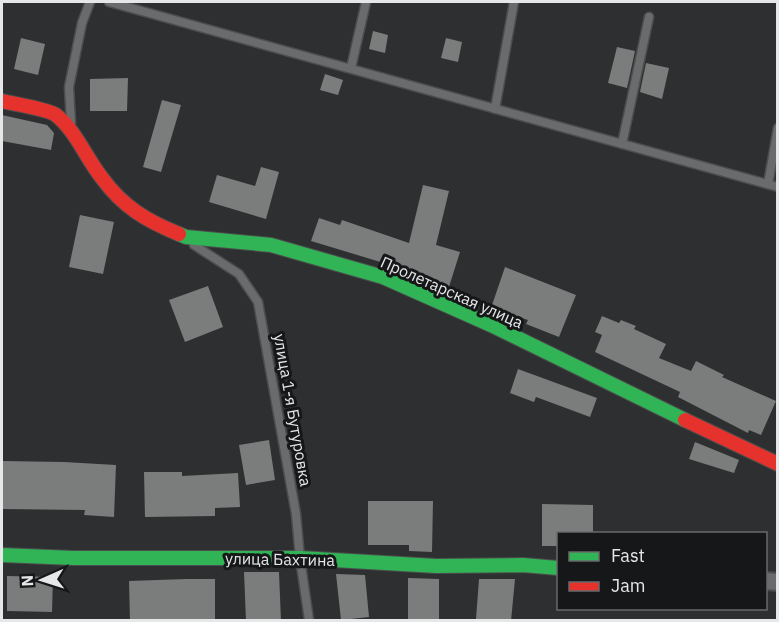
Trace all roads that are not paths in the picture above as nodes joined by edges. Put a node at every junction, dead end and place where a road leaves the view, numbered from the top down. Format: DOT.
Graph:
graph roads {
  1 [pos="90,2"];
  2 [pos="109,2"];
  3 [pos="366,2"];
  4 [pos="514,2"];
  5 [pos="649,16"];
  6 [pos="351,68"];
  7 [pos="2,101"];
  8 [pos="495,109"];
  9 [pos="777,128"];
  10 [pos="72,132"];
  11 [pos="622,144"];
  12 [pos="768,184"];
  13 [pos="777,187"];
  14 [pos="186,237"];
  15 [pos="777,464"];
  16 [pos="2,555"];
  17 [pos="300,558"];
  18 [pos="557,568"];
  19 [pos="309,621"];
  1 -- 10 [label="lane"];
  2 -- 6 [label="lane"];
  3 -- 6 [label="lane"];
  4 -- 8 [label="lane"];
  5 -- 11 [label="lane"];
  6 -- 8 [label="lane"];
  7 -- 10 [label="street, Пролетарская улица"];
  8 -- 11 [label="lane"];
  9 -- 12 [label="lane"];
  10 -- 14 [label="street, Пролетарская улица"];
  11 -- 12 [label="lane"];
  12 -- 13 [label="lane"];
  14 -- 15 [label="street, Пролетарская улица"];
  14 -- 17 [label="lane, улица 1-я Бутуровка"];
  16 -- 17 [label="street, улица Бахтина"];
  17 -- 18 [label="street, улица Бахтина"];
  17 -- 19 [label="lane, улица 1-я Бутуровка"];
}
